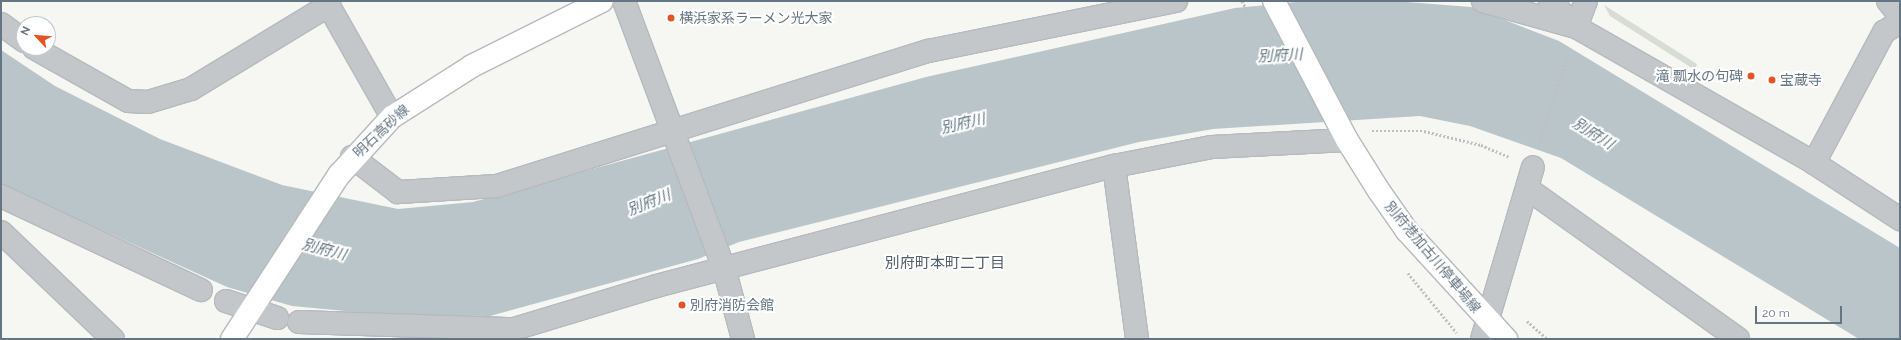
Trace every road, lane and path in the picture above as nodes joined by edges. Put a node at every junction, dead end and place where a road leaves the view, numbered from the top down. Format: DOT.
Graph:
graph roads {
  1 [pos="602,1"];
  2 [pos="624,1"];
  3 [pos="1176,1"];
  4 [pos="1274,1"];
  5 [pos="1483,1"];
  6 [pos="1550,1"];
  7 [pos="1586,1"];
  8 [pos="1888,1"];
  9 [pos="327,3"];
  10 [pos="1900,16"];
  11 [pos="1900,22"];
  12 [pos="1,24"];
  13 [pos="1576,27"];
  14 [pos="16,36"];
  15 [pos="48,56"];
  16 [pos="392,117"];
  17 [pos="672,131"];
  18 [pos="1372,131"];
  19 [pos="1375,136"];
  20 [pos="1347,140"];
  21 [pos="352,157"];
  22 [pos="1814,163"];
  23 [pos="1114,166"];
  24 [pos="1533,167"];
  25 [pos="1528,188"];
  26 [pos="1,196"];
  27 [pos="1900,219"];
  28 [pos="1,232"];
  29 [pos="724,268"];
  30 [pos="201,290"];
  31 [pos="1496,293"];
  32 [pos="226,301"];
  33 [pos="250,311"];
  34 [pos="277,318"];
  35 [pos="299,322"];
  36 [pos="1485,329"];
  37 [pos="509,334"];
  38 [pos="113,339"];
  39 [pos="232,339"];
  40 [pos="743,339"];
  41 [pos="1137,339"];
  42 [pos="1506,339"];
  43 [pos="1548,339"];
  44 [pos="1738,339"];
  1 -- 16 [label="main road, 明石高砂線"];
  2 -- 17 [label="street"];
  3 -- 17 [label="street"];
  4 -- 20 [label="main road, 別府港加古川停車場線"];
  5 -- 13 [label="street"];
  6 -- 13 [label="street"];
  7 -- 13 [label="street"];
  8 -- 10 [label="street"];
  9 -- 15 [label="street"];
  9 -- 16 [label="street"];
  11 -- 22 [label="street"];
  12 -- 14 [label="street"];
  13 -- 22 [label="street"];
  13 -- 24 [label="path"];
  16 -- 21 [label="main road, 明石高砂線"];
  17 -- 21 [label="street"];
  17 -- 29 [label="street"];
  18 -- 19 [label="path"];
  18 -- 20 [label="path"];
  18 -- 24 [label="path"];
  20 -- 23 [label="street"];
  20 -- 36 [label="main road, 別府港加古川停車場線"];
  21 -- 33 [label="main road, 明石高砂線"];
  22 -- 27 [label="street"];
  23 -- 29 [label="street"];
  23 -- 41 [label="street"];
  24 -- 25 [label="street"];
  25 -- 31 [label="street"];
  25 -- 44 [label="street"];
  26 -- 30 [label="street"];
  28 -- 38 [label="street"];
  29 -- 37 [label="street"];
  29 -- 40 [label="street"];
  31 -- 36 [label="street"];
  31 -- 43 [label="path"];
  32 -- 33 [label="street"];
  33 -- 34 [label="street"];
  33 -- 39 [label="main road, 明石高砂線"];
  35 -- 37 [label="street"];
  36 -- 42 [label="main road, 別府港加古川停車場線"];
}
